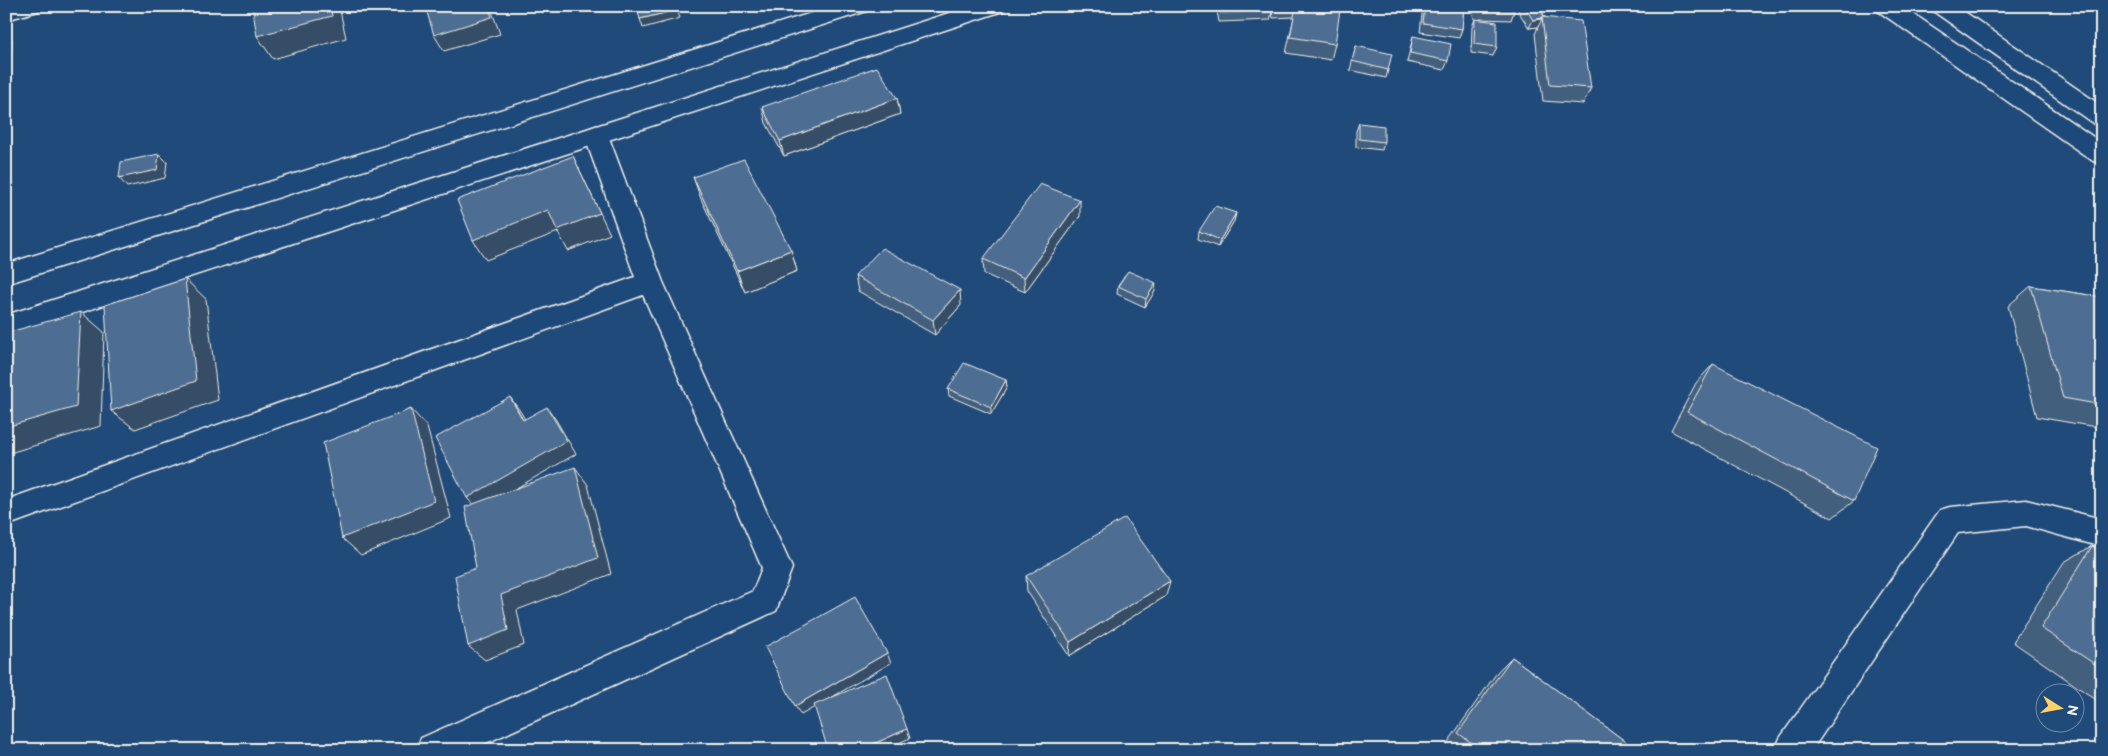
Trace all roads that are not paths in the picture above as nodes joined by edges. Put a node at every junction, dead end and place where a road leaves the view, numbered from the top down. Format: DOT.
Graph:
graph roads {
  1 [pos="30,6"];
  2 [pos="859,6"];
  3 [pos="995,6"];
  4 [pos="1886,6"];
  5 [pos="1941,6"];
  6 [pos="6,13"];
  7 [pos="2102,118"];
  8 [pos="596,135"];
  9 [pos="2102,155"];
  10 [pos="6,274"];
  11 [pos="650,282"];
  12 [pos="6,326"];
  13 [pos="6,513"];
  14 [pos="2102,533"];
  15 [pos="433,750"];
  16 [pos="1792,750"];
  1 -- 6 [label="street"];
  2 -- 10 [label="street"];
  3 -- 8 [label="street"];
  4 -- 9 [label="street"];
  5 -- 7 [label="street"];
  8 -- 11 [label="street"];
  8 -- 12 [label="street"];
  11 -- 13 [label="street"];
  11 -- 15 [label="street"];
  14 -- 16 [label="street"];
}
